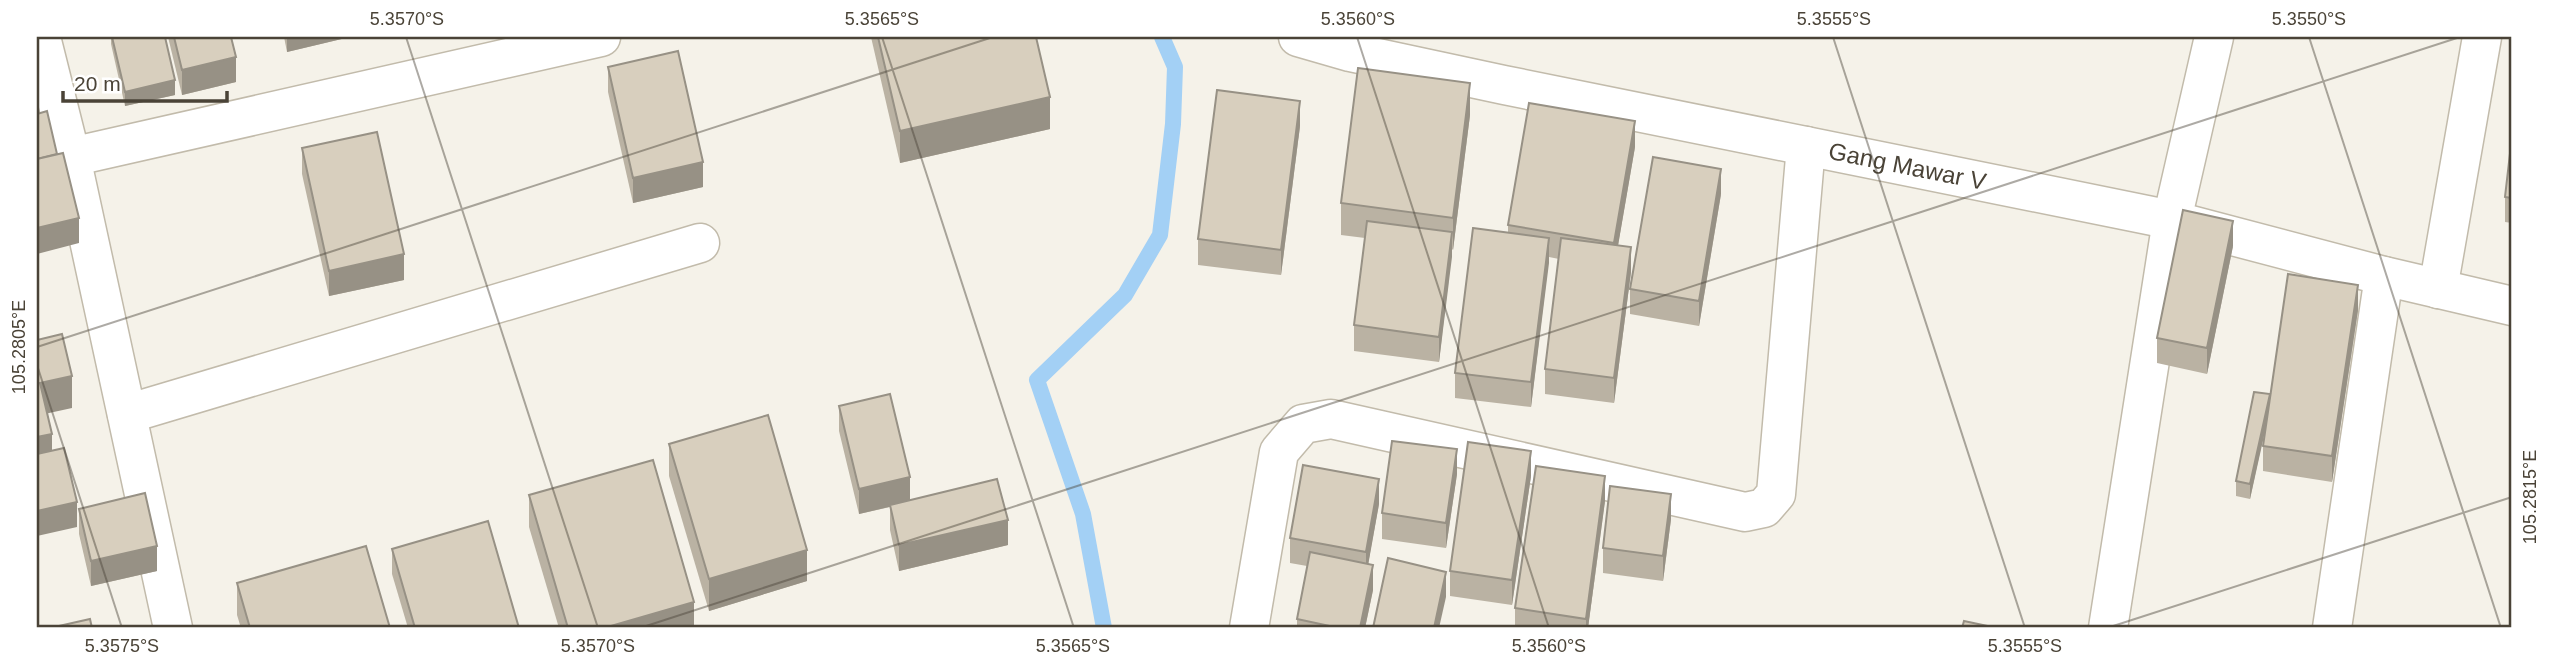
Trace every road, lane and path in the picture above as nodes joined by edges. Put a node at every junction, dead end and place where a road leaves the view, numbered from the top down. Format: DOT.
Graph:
graph roads {
  1 [pos="41,37"];
  2 [pos="601,37"];
  3 [pos="1298,37"];
  4 [pos="2214,37"];
  5 [pos="2482,37"];
  6 [pos="1806,146"];
  7 [pos="71,157"];
  8 [pos="2172,220"];
  9 [pos="700,243"];
  10 [pos="2384,276"];
  11 [pos="2438,289"];
  12 [pos="2512,306"];
  13 [pos="127,414"];
  14 [pos="173,628"];
  15 [pos="1249,628"];
  16 [pos="2108,628"];
  17 [pos="2332,628"];
  1 -- 7 [label="street"];
  2 -- 7 [label="street"];
  3 -- 6 [label="street, Gang Mawar V"];
  4 -- 8 [label="street"];
  5 -- 11 [label="street"];
  6 -- 8 [label="street, Gang Mawar V"];
  6 -- 15 [label="street"];
  7 -- 13 [label="street"];
  8 -- 10 [label="street, Gang Mawar V"];
  8 -- 16 [label="street"];
  9 -- 13 [label="street"];
  10 -- 11 [label="street, Gang Mawar V"];
  10 -- 17 [label="street"];
  11 -- 12 [label="street, Gang Mawar V"];
  13 -- 14 [label="street"];
}
